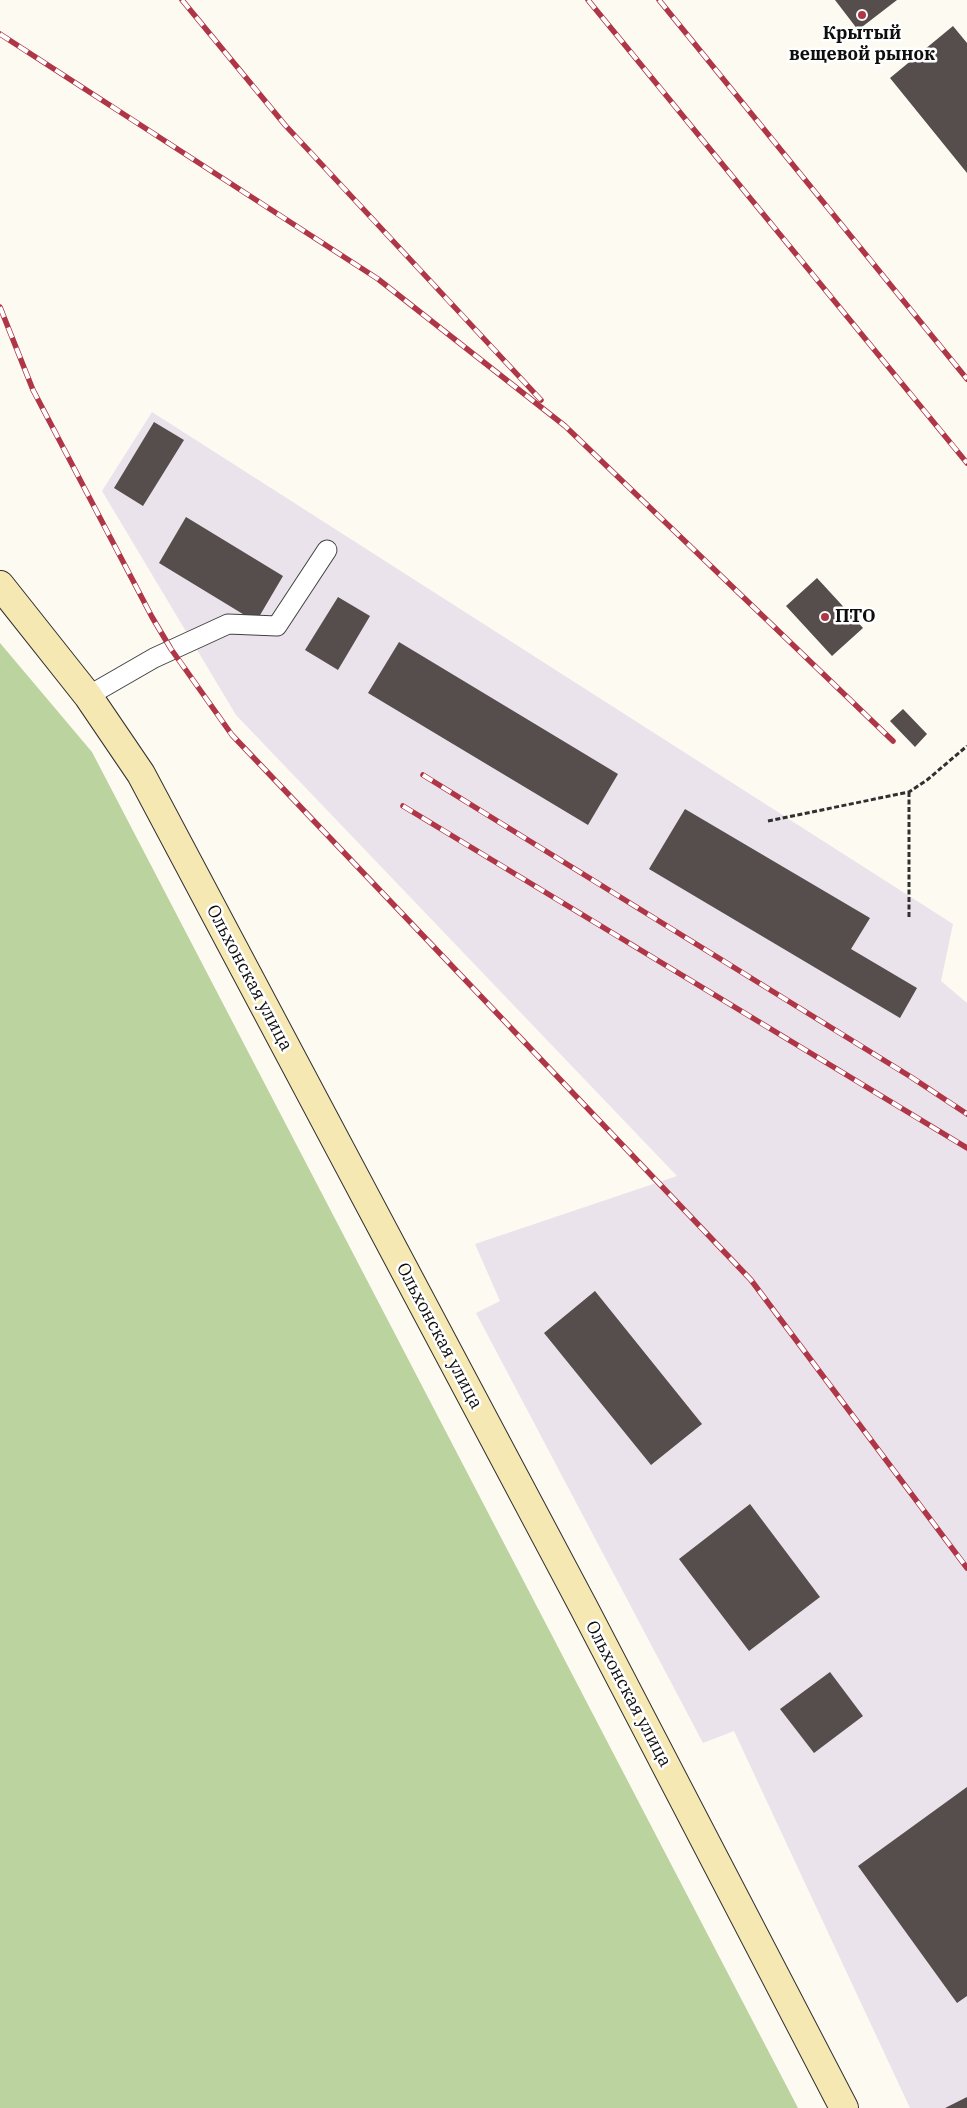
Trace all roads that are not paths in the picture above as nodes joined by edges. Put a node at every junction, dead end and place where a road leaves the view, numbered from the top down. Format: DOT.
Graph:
graph roads {
  1 [pos="327,550"];
  2 [pos="0,585"];
  3 [pos="88,696"];
  4 [pos="844,2108"];
  1 -- 3 [label="lane"];
  2 -- 3 [label="street, Ольхонская улица"];
  3 -- 4 [label="street, Ольхонская улица"];
}
